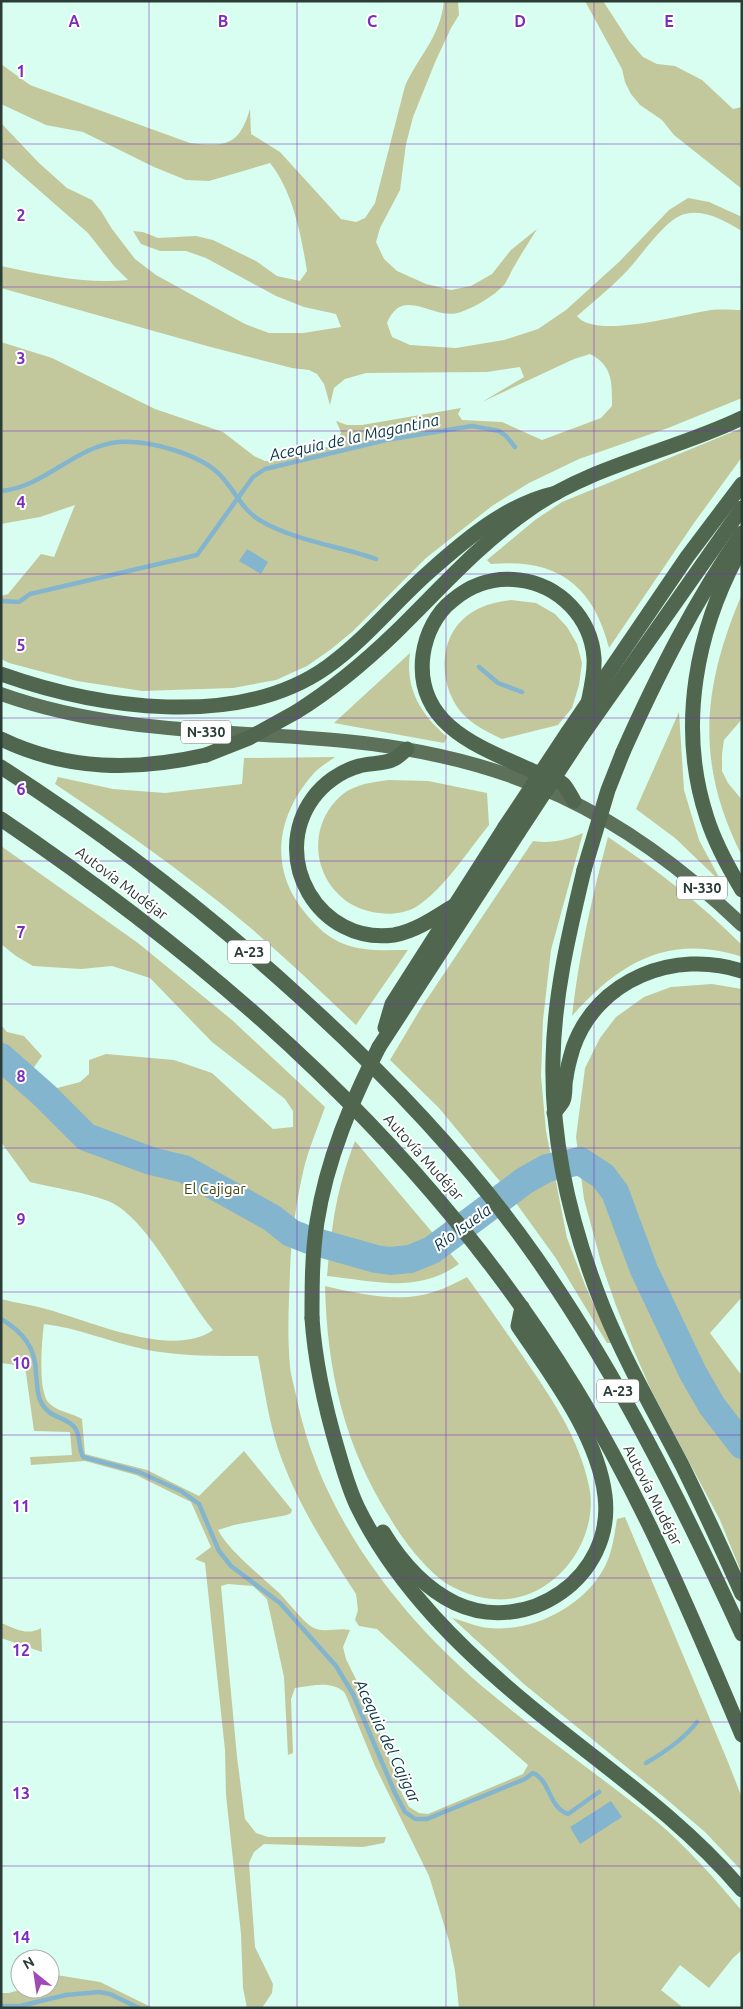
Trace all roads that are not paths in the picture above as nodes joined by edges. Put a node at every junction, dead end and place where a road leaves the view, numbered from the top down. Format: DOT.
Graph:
graph roads {
  1 [pos="742,418"];
  2 [pos="742,484"];
  3 [pos="556,493"];
  4 [pos="742,508"];
  5 [pos="742,533"];
  6 [pos="742,548"];
  7 [pos="1,674"];
  8 [pos="1,694"];
  9 [pos="588,703"];
  10 [pos="575,734"];
  11 [pos="1,739"];
  12 [pos="407,749"];
  13 [pos="1,767"];
  14 [pos="574,801"];
  15 [pos="1,819"];
  16 [pos="511,830"];
  17 [pos="742,890"];
  18 [pos="455,905"];
  19 [pos="742,925"];
  20 [pos="742,971"];
  21 [pos="379,1046"];
  22 [pos="554,1113"];
  23 [pos="522,1307"];
  24 [pos="338,1452"];
  25 [pos="742,1594"];
  26 [pos="742,1634"];
  27 [pos="742,1735"];
  28 [pos="742,1890"];
  1 -- 3 [label="highway"];
  2 -- 9 [label="highway"];
  3 -- 7 [label="highway"];
  3 -- 11 [label="highway, bridge"];
  4 -- 10 [label="highway"];
  5 -- 22 [label="highway, bridge"];
  6 -- 17 [label="highway"];
  8 -- 12 [label="highway, N-330"];
  9 -- 10 [label="highway"];
  9 -- 14 [label="highway"];
  10 -- 16 [label="highway, bridge"];
  12 -- 14 [label="highway, N-330"];
  12 -- 18 [label="highway"];
  13 -- 26 [label="highway, Autovía Mudéjar / A-23"];
  14 -- 19 [label="highway, N-330"];
  15 -- 23 [label="highway, Autovía Mudéjar / A-23"];
  16 -- 18 [label="highway"];
  16 -- 21 [label="highway"];
  18 -- 21 [label="highway"];
  20 -- 22 [label="highway"];
  21 -- 24 [label="highway, bridge"];
  22 -- 25 [label="highway"];
  23 -- 24 [label="highway"];
  23 -- 27 [label="highway, Autovía Mudéjar / A-23"];
  24 -- 28 [label="highway"];
}
